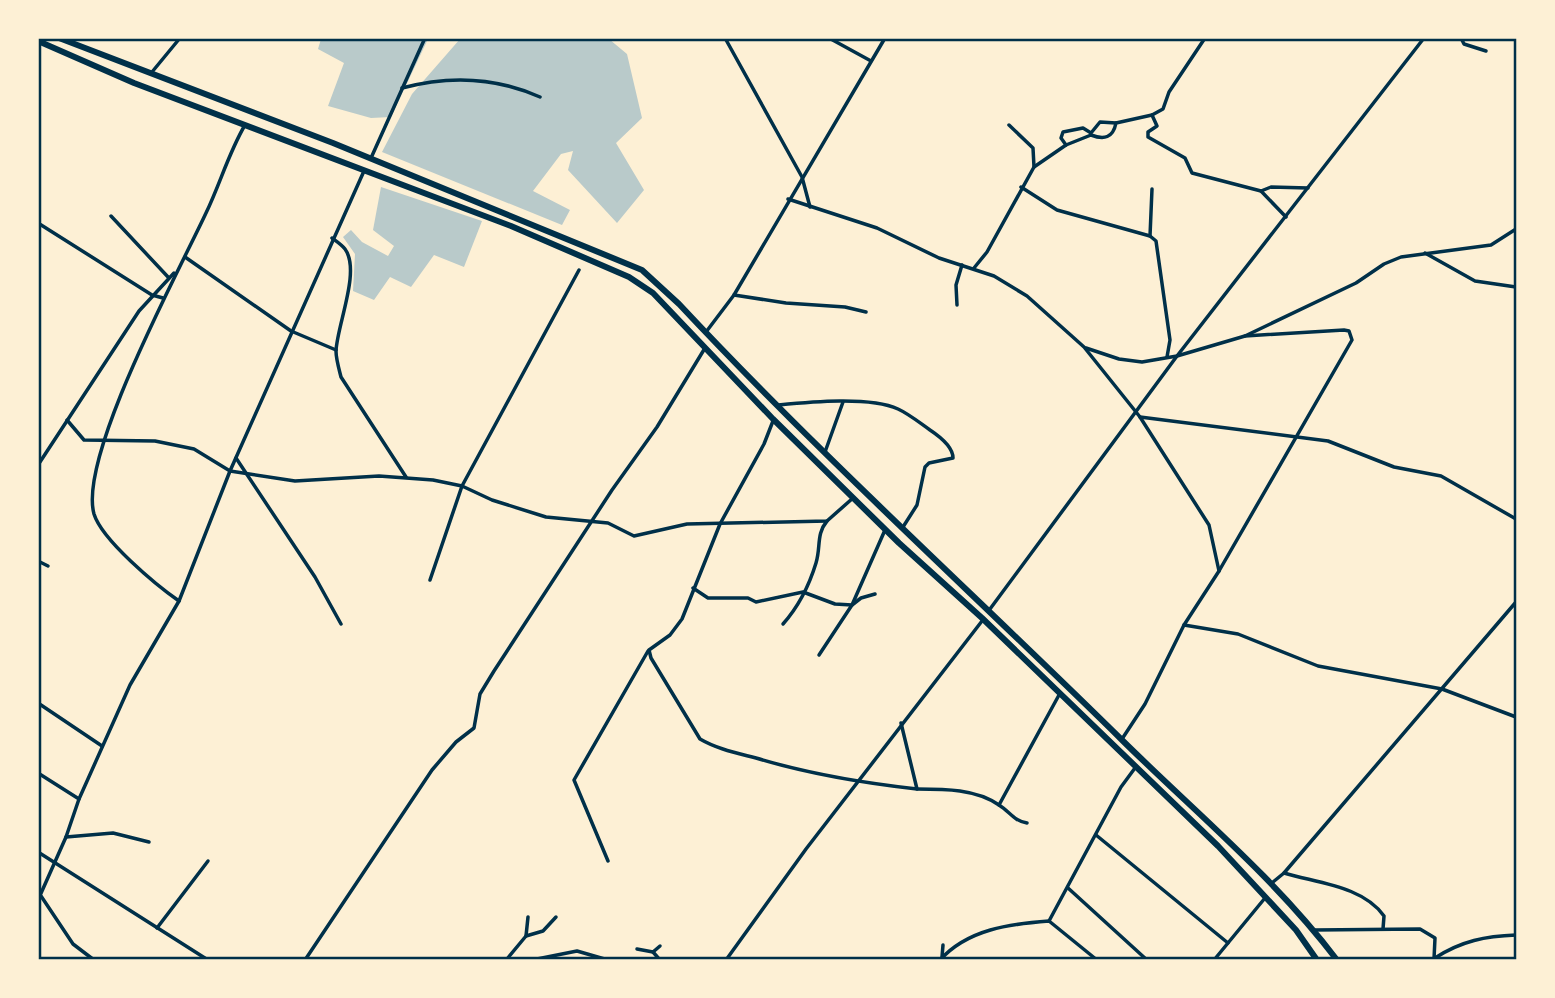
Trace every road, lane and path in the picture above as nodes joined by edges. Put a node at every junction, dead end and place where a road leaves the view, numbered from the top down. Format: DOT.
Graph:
graph roads {
  1 [pos="60,38"];
  2 [pos="180,38"];
  3 [pos="425,38"];
  4 [pos="725,38"];
  5 [pos="829,38"];
  6 [pos="885,38"];
  7 [pos="1205,38"];
  8 [pos="1424,38"];
  9 [pos="1461,38"];
  10 [pos="38,41"];
  11 [pos="1486,51"];
  12 [pos="871,61"];
  13 [pos="150,74"];
  14 [pos="402,88"];
  15 [pos="540,97"];
  16 [pos="1152,115"];
  17 [pos="1116,123"];
  18 [pos="247,124"];
  19 [pos="1009,125"];
  20 [pos="1091,134"];
  21 [pos="1066,145"];
  22 [pos="370,159"];
  23 [pos="1034,167"];
  24 [pos="365,169"];
  25 [pos="802,177"];
  26 [pos="1021,187"];
  27 [pos="1308,188"];
  28 [pos="1152,189"];
  29 [pos="1261,191"];
  30 [pos="788,200"];
  31 [pos="810,207"];
  32 [pos="111,216"];
  33 [pos="1286,217"];
  34 [pos="38,223"];
  35 [pos="1517,229"];
  36 [pos="1150,236"];
  37 [pos="332,238"];
  38 [pos="1425,253"];
  39 [pos="185,257"];
  40 [pos="962,265"];
  41 [pos="974,268"];
  42 [pos="579,270"];
  43 [pos="177,271"];
  44 [pos="169,277"];
  45 [pos="1517,287"];
  46 [pos="152,295"];
  47 [pos="734,295"];
  48 [pos="163,298"];
  49 [pos="957,304"];
  50 [pos="866,312"];
  51 [pos="291,331"];
  52 [pos="706,332"];
  53 [pos="1245,336"];
  54 [pos="706,347"];
  55 [pos="1084,347"];
  56 [pos="336,351"];
  57 [pos="1177,356"];
  58 [pos="1167,357"];
  59 [pos="843,402"];
  60 [pos="777,405"];
  61 [pos="1135,414"];
  62 [pos="1140,417"];
  63 [pos="773,419"];
  64 [pos="67,420"];
  65 [pos="1294,439"];
  66 [pos="104,442"];
  67 [pos="825,452"];
  68 [pos="236,457"];
  69 [pos="38,465"];
  70 [pos="230,471"];
  71 [pos="247,475"];
  72 [pos="406,477"];
  73 [pos="462,486"];
  74 [pos="853,498"];
  75 [pos="1517,519"];
  76 [pos="827,521"];
  77 [pos="593,522"];
  78 [pos="720,524"];
  79 [pos="902,529"];
  80 [pos="885,530"];
  81 [pos="38,561"];
  82 [pos="48,566"];
  83 [pos="1219,571"];
  84 [pos="430,580"];
  85 [pos="693,589"];
  86 [pos="803,592"];
  87 [pos="875,594"];
  88 [pos="178,601"];
  89 [pos="1517,603"];
  90 [pos="852,606"];
  91 [pos="990,609"];
  92 [pos="983,620"];
  93 [pos="341,624"];
  94 [pos="783,624"];
  95 [pos="1184,625"];
  96 [pos="649,650"];
  97 [pos="819,655"];
  98 [pos="1442,689"];
  99 [pos="1060,693"];
  100 [pos="38,704"];
  101 [pos="1517,717"];
  102 [pos="901,723"];
  103 [pos="1122,740"];
  104 [pos="102,746"];
  105 [pos="1135,768"];
  106 [pos="38,773"];
  107 [pos="856,782"];
  108 [pos="918,789"];
  109 [pos="79,799"];
  110 [pos="999,805"];
  111 [pos="1027,823"];
  112 [pos="1096,835"];
  113 [pos="66,837"];
  114 [pos="149,842"];
  115 [pos="38,852"];
  116 [pos="54,861"];
  117 [pos="208,861"];
  118 [pos="608,861"];
  119 [pos="1284,873"];
  120 [pos="1273,881"];
  121 [pos="1068,888"];
  122 [pos="1267,897"];
  123 [pos="40,898"];
  124 [pos="528,917"];
  125 [pos="556,917"];
  126 [pos="1049,921"];
  127 [pos="158,928"];
  128 [pos="1383,929"];
  129 [pos="1314,930"];
  130 [pos="1517,935"];
  131 [pos="526,936"];
  132 [pos="1228,943"];
  133 [pos="943,945"];
  134 [pos="660,946"];
  135 [pos="636,949"];
  136 [pos="653,952"];
  137 [pos="658,959"];
  138 [pos="942,959"];
  139 [pos="1434,959"];
  140 [pos="94,960"];
  141 [pos="208,960"];
  142 [pos="305,960"];
  143 [pos="508,960"];
  144 [pos="532,960"];
  145 [pos="608,960"];
  146 [pos="726,960"];
  147 [pos="1097,960"];
  148 [pos="1147,960"];
  149 [pos="1214,960"];
  150 [pos="1317,960"];
  151 [pos="1336,960"];
  1 -- 13 [label="main road"];
  2 -- 13 [label="street"];
  3 -- 14 [label="street"];
  4 -- 25 [label="street"];
  5 -- 12 [label="street"];
  6 -- 12 [label="street"];
  7 -- 16 [label="street"];
  8 -- 27 [label="street"];
  9 -- 11 [label="street"];
  10 -- 18 [label="main road"];
  12 -- 25 [label="street"];
  13 -- 22 [label="main road"];
  14 -- 15 [label="street"];
  14 -- 22 [label="street"];
  16 -- 17 [label="street"];
  16 -- 29 [label="street"];
  17 -- 20 [label="street"];
  17 -- 20 [label="street"];
  18 -- 24 [label="main road"];
  18 -- 39 [label="street"];
  19 -- 23 [label="street"];
  20 -- 21 [label="street"];
  20 -- 21 [label="street"];
  21 -- 23 [label="street"];
  22 -- 52 [label="main road"];
  23 -- 26 [label="street"];
  24 -- 37 [label="street"];
  24 -- 54 [label="main road"];
  25 -- 30 [label="street"];
  25 -- 31 [label="street"];
  26 -- 36 [label="street"];
  26 -- 41 [label="street"];
  27 -- 29 [label="street"];
  27 -- 33 [label="street"];
  28 -- 36 [label="street"];
  29 -- 33 [label="street"];
  30 -- 31 [label="street"];
  30 -- 47 [label="street"];
  31 -- 40 [label="street"];
  32 -- 44 [label="street"];
  33 -- 57 [label="street"];
  34 -- 46 [label="street"];
  35 -- 38 [label="street"];
  36 -- 58 [label="street"];
  37 -- 51 [label="street"];
  37 -- 56 [label="street"];
  38 -- 45 [label="street"];
  38 -- 53 [label="street"];
  39 -- 43 [label="street"];
  39 -- 51 [label="street"];
  40 -- 41 [label="street"];
  40 -- 49 [label="street"];
  41 -- 55 [label="street"];
  42 -- 73 [label="street"];
  43 -- 44 [label="street"];
  43 -- 48 [label="street"];
  44 -- 46 [label="street"];
  46 -- 48 [label="street"];
  46 -- 64 [label="street"];
  47 -- 50 [label="street"];
  47 -- 52 [label="street"];
  48 -- 66 [label="street"];
  51 -- 56 [label="street"];
  51 -- 68 [label="street"];
  52 -- 60 [label="main road"];
  53 -- 57 [label="street"];
  53 -- 65 [label="street"];
  54 -- 63 [label="main road"];
  54 -- 77 [label="street"];
  55 -- 58 [label="street"];
  55 -- 61 [label="street"];
  56 -- 72 [label="street"];
  57 -- 58 [label="street"];
  57 -- 61 [label="street"];
  59 -- 60 [label="street"];
  59 -- 67 [label="street"];
  59 -- 79 [label="street"];
  60 -- 67 [label="main road"];
  61 -- 62 [label="street"];
  61 -- 91 [label="street"];
  62 -- 65 [label="street"];
  62 -- 83 [label="street"];
  63 -- 74 [label="main road"];
  63 -- 78 [label="street"];
  64 -- 66 [label="street"];
  64 -- 69 [label="street"];
  65 -- 75 [label="street"];
  65 -- 83 [label="street"];
  66 -- 70 [label="street"];
  66 -- 88 [label="street"];
  67 -- 79 [label="main road"];
  68 -- 70 [label="street"];
  68 -- 71 [label="street"];
  70 -- 71 [label="street"];
  70 -- 88 [label="street"];
  71 -- 72 [label="street"];
  71 -- 93 [label="street"];
  72 -- 73 [label="street"];
  73 -- 77 [label="street"];
  73 -- 84 [label="street"];
  74 -- 76 [label="street"];
  74 -- 80 [label="main road"];
  76 -- 78 [label="street"];
  76 -- 86 [label="street"];
  77 -- 78 [label="street"];
  77 -- 142 [label="street"];
  78 -- 85 [label="street"];
  79 -- 91 [label="main road"];
  80 -- 90 [label="street"];
  80 -- 92 [label="main road"];
  81 -- 82 [label="street"];
  83 -- 95 [label="street"];
  85 -- 86 [label="street"];
  85 -- 96 [label="street"];
  86 -- 90 [label="street"];
  86 -- 94 [label="street"];
  87 -- 90 [label="street"];
  88 -- 104 [label="street"];
  89 -- 98 [label="street"];
  90 -- 97 [label="street"];
  91 -- 103 [label="main road"];
  92 -- 99 [label="main road"];
  92 -- 102 [label="street"];
  95 -- 98 [label="street"];
  95 -- 103 [label="street"];
  96 -- 107 [label="street"];
  96 -- 118 [label="street"];
  98 -- 101 [label="street"];
  98 -- 119 [label="street"];
  99 -- 105 [label="main road"];
  99 -- 110 [label="street"];
  100 -- 104 [label="street"];
  102 -- 107 [label="street"];
  102 -- 108 [label="street"];
  103 -- 120 [label="main road"];
  104 -- 109 [label="street"];
  105 -- 112 [label="street"];
  105 -- 122 [label="main road"];
  106 -- 109 [label="street"];
  107 -- 108 [label="street"];
  107 -- 146 [label="street"];
  108 -- 110 [label="street"];
  109 -- 113 [label="street"];
  110 -- 111 [label="street"];
  112 -- 121 [label="street"];
  112 -- 132 [label="street"];
  113 -- 114 [label="street"];
  113 -- 116 [label="street"];
  115 -- 116 [label="street"];
  116 -- 123 [label="street"];
  116 -- 127 [label="street"];
  117 -- 127 [label="street"];
  119 -- 120 [label="street"];
  119 -- 128 [label="street"];
  120 -- 129 [label="main road"];
  121 -- 126 [label="street"];
  121 -- 148 [label="street"];
  122 -- 132 [label="street"];
  122 -- 150 [label="main road"];
  123 -- 140 [label="street"];
  124 -- 131 [label="street"];
  125 -- 131 [label="street"];
  126 -- 138 [label="street"];
  126 -- 147 [label="street"];
  127 -- 141 [label="street"];
  128 -- 129 [label="street"];
  128 -- 139 [label="street"];
  129 -- 151 [label="main road"];
  130 -- 139 [label="street"];
  131 -- 143 [label="street"];
  132 -- 149 [label="street"];
  133 -- 138 [label="street"];
  134 -- 136 [label="street"];
  135 -- 136 [label="street"];
  136 -- 137 [label="street"];
  144 -- 145 [label="street"];
}
